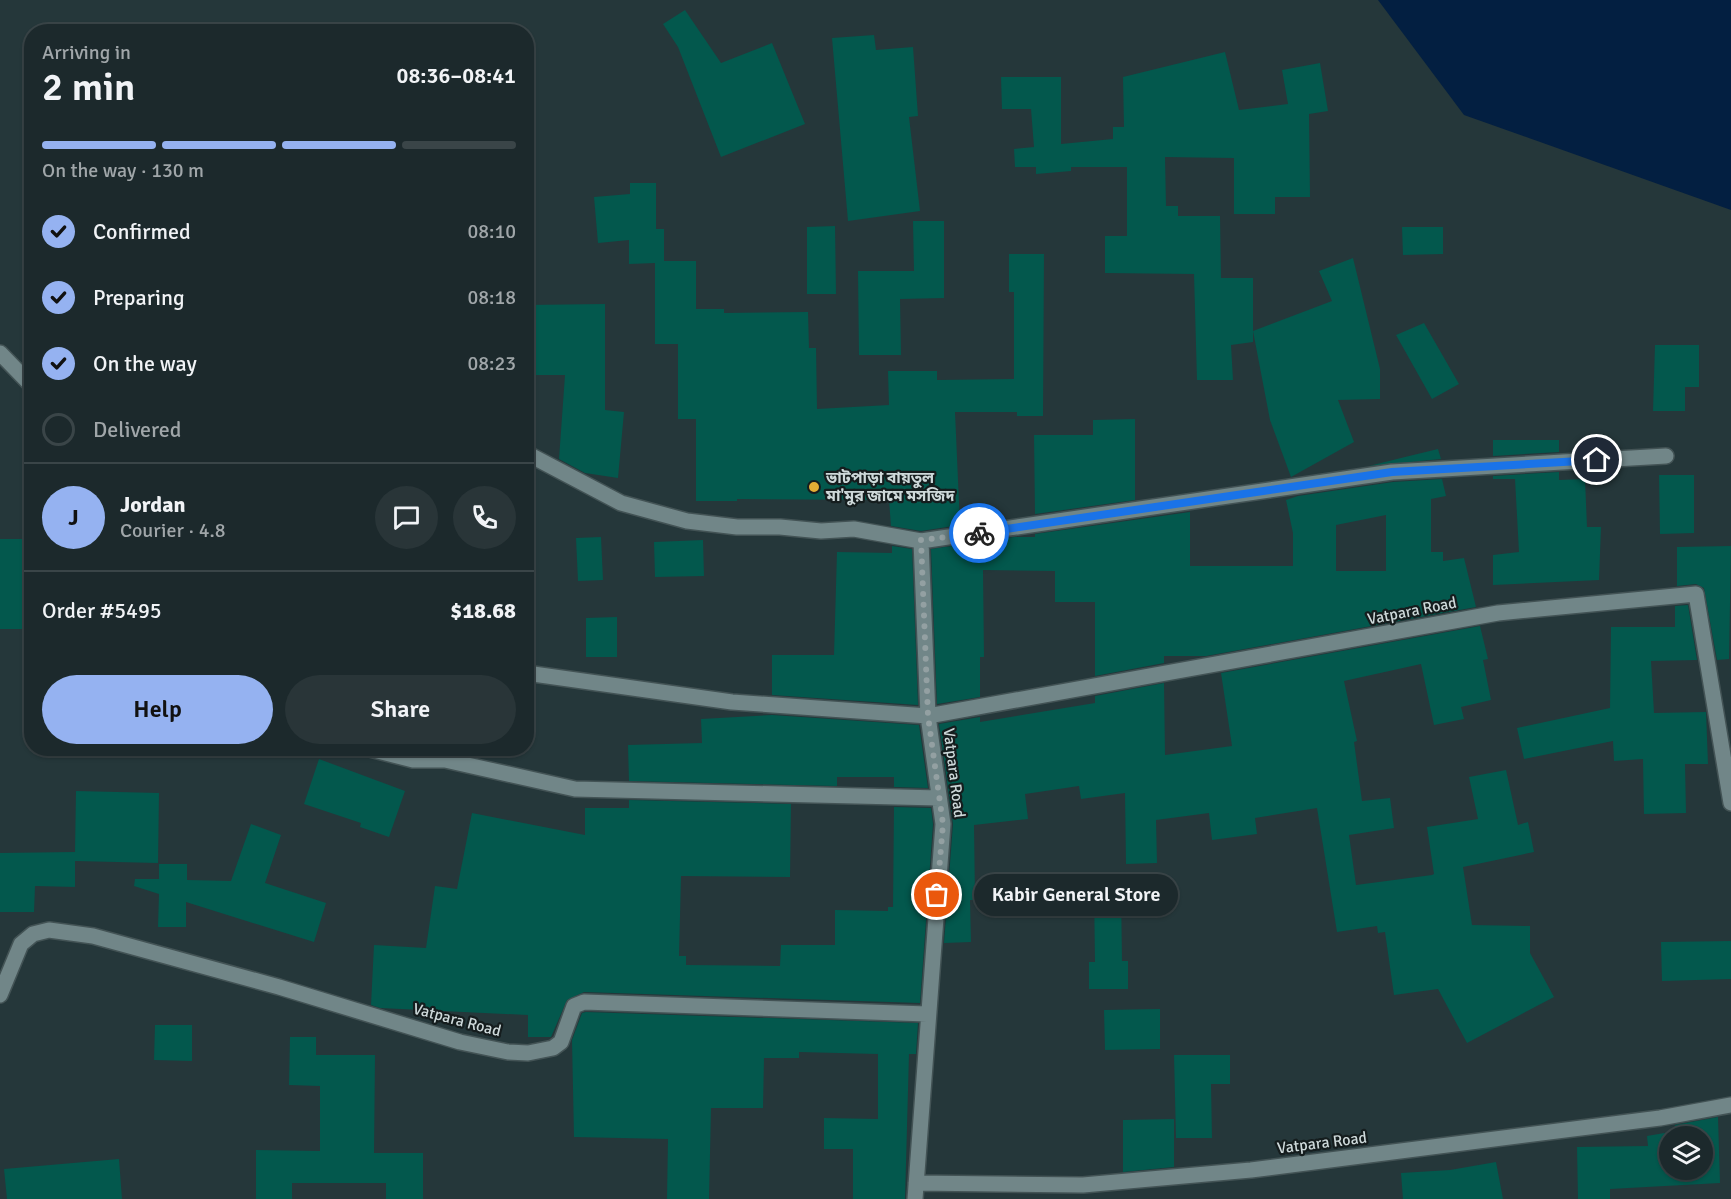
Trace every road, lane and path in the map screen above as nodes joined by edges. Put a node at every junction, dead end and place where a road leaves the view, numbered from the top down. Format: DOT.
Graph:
graph roads {
  1 [pos="0,353"];
  2 [pos="24,378"];
  3 [pos="1666,456"];
  4 [pos="534,457"];
  5 [pos="921,540"];
  6 [pos="534,674"];
  7 [pos="928,716"];
  8 [pos="397,756"];
  9 [pos="939,798"];
  10 [pos="1731,803"];
  11 [pos="0,995"];
  12 [pos="927,1014"];
  13 [pos="1731,1106"];
  14 [pos="916,1191"];
  1 -- 2 [label="street"];
  3 -- 5 [label="street"];
  4 -- 5 [label="street"];
  5 -- 7 [label="street, Vatpara Road"];
  6 -- 7 [label="street"];
  7 -- 9 [label="street, Vatpara Road"];
  7 -- 10 [label="street, Vatpara Road"];
  8 -- 9 [label="street"];
  9 -- 12 [label="street, Vatpara Road"];
  11 -- 12 [label="street, Vatpara Road"];
  12 -- 14 [label="street, Vatpara Road"];
  13 -- 14 [label="street, Vatpara Road"];
}
